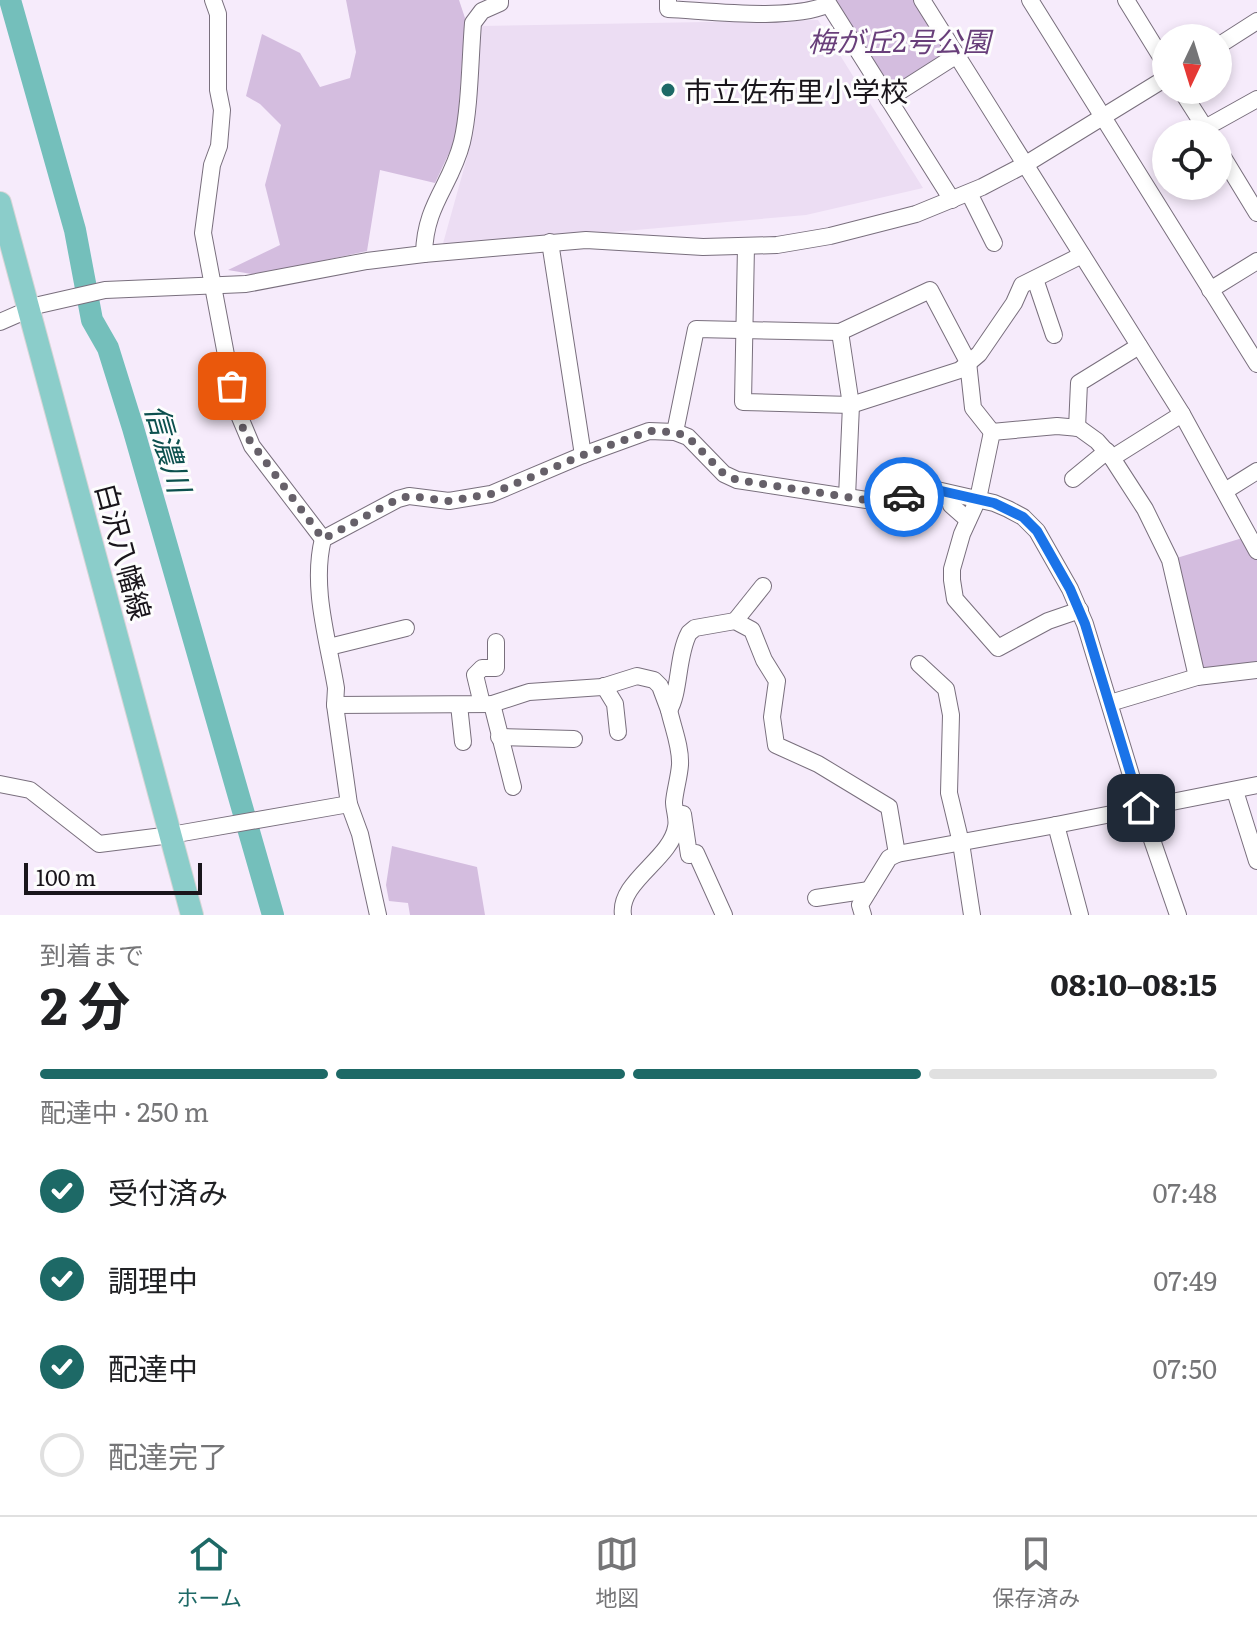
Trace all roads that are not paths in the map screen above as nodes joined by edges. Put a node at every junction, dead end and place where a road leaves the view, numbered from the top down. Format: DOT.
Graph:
graph roads {
  1 [pos="213,0"];
  2 [pos="500,0"];
  3 [pos="668,0"];
  4 [pos="922,0"];
  5 [pos="1030,0"];
  6 [pos="1126,0"];
  7 [pos="826,2"];
  8 [pos="1257,21"];
  9 [pos="1232,37"];
  10 [pos="1152,42"];
  11 [pos="957,55"];
  12 [pos="1152,87"];
  13 [pos="888,99"];
  14 [pos="1257,99"];
  15 [pos="1103,117"];
  16 [pos="1224,120"];
  17 [pos="1026,164"];
  18 [pos="1232,172"];
  19 [pos="969,193"];
  20 [pos="952,200"];
  21 [pos="0,203"];
  22 [pos="1257,213"];
  23 [pos="550,242"];
  24 [pos="994,243"];
  25 [pos="746,246"];
  26 [pos="424,254"];
  27 [pos="1082,255"];
  28 [pos="1257,261"];
  29 [pos="1035,279"];
  30 [pos="213,285"];
  31 [pos="1210,290"];
  32 [pos="30,311"];
  33 [pos="0,322"];
  34 [pos="744,330"];
  35 [pos="840,332"];
  36 [pos="1054,335"];
  37 [pos="1139,346"];
  38 [pos="1257,364"];
  39 [pos="968,365"];
  40 [pos="851,405"];
  41 [pos="1182,414"];
  42 [pos="1077,428"];
  43 [pos="675,432"];
  44 [pos="992,432"];
  45 [pos="1109,454"];
  46 [pos="583,455"];
  47 [pos="1257,471"];
  48 [pos="1073,479"];
  49 [pos="1225,491"];
  50 [pos="950,494"];
  51 [pos="847,497"];
  52 [pos="978,499"];
  53 [pos="968,520"];
  54 [pos="323,539"];
  55 [pos="1257,551"];
  56 [pos="763,586"];
  57 [pos="1080,610"];
  58 [pos="735,621"];
  59 [pos="406,628"];
  60 [pos="496,642"];
  61 [pos="329,647"];
  62 [pos="919,664"];
  63 [pos="1257,670"];
  64 [pos="1197,677"];
  65 [pos="604,686"];
  66 [pos="1110,703"];
  67 [pos="487,704"];
  68 [pos="335,705"];
  69 [pos="459,705"];
  70 [pos="669,710"];
  71 [pos="618,732"];
  72 [pos="499,737"];
  73 [pos="574,739"];
  74 [pos="463,742"];
  75 [pos="0,784"];
  76 [pos="1257,785"];
  77 [pos="513,787"];
  78 [pos="678,791"];
  79 [pos="1235,791"];
  80 [pos="349,804"];
  81 [pos="1141,808"];
  82 [pos="1056,825"];
  83 [pos="171,835"];
  84 [pos="961,843"];
  85 [pos="897,854"];
  86 [pos="1257,861"];
  87 [pos="869,890"];
  88 [pos="816,898"];
  89 [pos="192,915"];
  90 [pos="378,915"];
  91 [pos="623,915"];
  92 [pos="724,915"];
  93 [pos="863,915"];
  94 [pos="972,915"];
  95 [pos="1080,915"];
  96 [pos="1178,915"];
  1 -- 30 [label="street"];
  2 -- 26 [label="street"];
  3 -- 7 [label="street"];
  4 -- 11 [label="street"];
  5 -- 15 [label="street"];
  6 -- 10 [label="street"];
  7 -- 13 [label="street"];
  8 -- 9 [label="street"];
  11 -- 13 [label="street"];
  11 -- 17 [label="street"];
  12 -- 15 [label="street"];
  13 -- 20 [label="street"];
  14 -- 16 [label="street"];
  15 -- 17 [label="street"];
  15 -- 31 [label="street"];
  17 -- 19 [label="street"];
  17 -- 27 [label="street"];
  18 -- 22 [label="street"];
  19 -- 20 [label="street"];
  19 -- 24 [label="street"];
  20 -- 25 [label="street"];
  21 -- 32 [label="main road, 白沢八幡線"];
  23 -- 25 [label="street"];
  23 -- 26 [label="street"];
  23 -- 46 [label="street"];
  25 -- 34 [label="street"];
  26 -- 30 [label="street"];
  27 -- 29 [label="street"];
  27 -- 37 [label="street"];
  28 -- 31 [label="street"];
  29 -- 36 [label="street"];
  29 -- 39 [label="street"];
  30 -- 32 [label="street"];
  30 -- 54 [label="street"];
  31 -- 38 [label="street"];
  32 -- 33 [label="street"];
  32 -- 83 [label="main road, 白沢八幡線"];
  34 -- 35 [label="street"];
  34 -- 40 [label="street"];
  34 -- 43 [label="street"];
  35 -- 39 [label="street"];
  35 -- 40 [label="street"];
  37 -- 41 [label="street"];
  37 -- 42 [label="street"];
  39 -- 40 [label="street"];
  39 -- 44 [label="street"];
  40 -- 51 [label="street"];
  41 -- 45 [label="street"];
  41 -- 49 [label="street"];
  42 -- 44 [label="street"];
  42 -- 45 [label="street"];
  43 -- 46 [label="street"];
  43 -- 51 [label="street"];
  44 -- 52 [label="street"];
  45 -- 48 [label="street"];
  45 -- 64 [label="street"];
  46 -- 54 [label="street"];
  47 -- 49 [label="street"];
  49 -- 55 [label="street"];
  50 -- 51 [label="street"];
  50 -- 52 [label="street"];
  50 -- 53 [label="street"];
  52 -- 53 [label="street"];
  52 -- 57 [label="street"];
  53 -- 57 [label="street"];
  54 -- 61 [label="street"];
  56 -- 58 [label="street"];
  57 -- 66 [label="street"];
  58 -- 70 [label="street"];
  58 -- 85 [label="street"];
  59 -- 61 [label="street"];
  60 -- 67 [label="street"];
  61 -- 68 [label="street"];
  62 -- 84 [label="street"];
  63 -- 64 [label="street"];
  64 -- 66 [label="street"];
  65 -- 67 [label="street"];
  65 -- 70 [label="street"];
  65 -- 71 [label="street"];
  66 -- 81 [label="street"];
  67 -- 69 [label="street"];
  67 -- 72 [label="street"];
  68 -- 69 [label="street"];
  68 -- 80 [label="street"];
  69 -- 74 [label="street"];
  70 -- 78 [label="street"];
  72 -- 73 [label="street"];
  72 -- 77 [label="street"];
  75 -- 83 [label="street"];
  76 -- 79 [label="street"];
  78 -- 91 [label="street"];
  78 -- 92 [label="street"];
  79 -- 81 [label="street"];
  79 -- 86 [label="street"];
  80 -- 83 [label="street"];
  80 -- 90 [label="street"];
  81 -- 82 [label="street"];
  81 -- 96 [label="street"];
  82 -- 84 [label="street"];
  82 -- 95 [label="street"];
  83 -- 89 [label="main road, 白沢八幡線"];
  84 -- 85 [label="street"];
  84 -- 94 [label="street"];
  85 -- 87 [label="street"];
  87 -- 88 [label="street"];
  87 -- 93 [label="street"];
}
